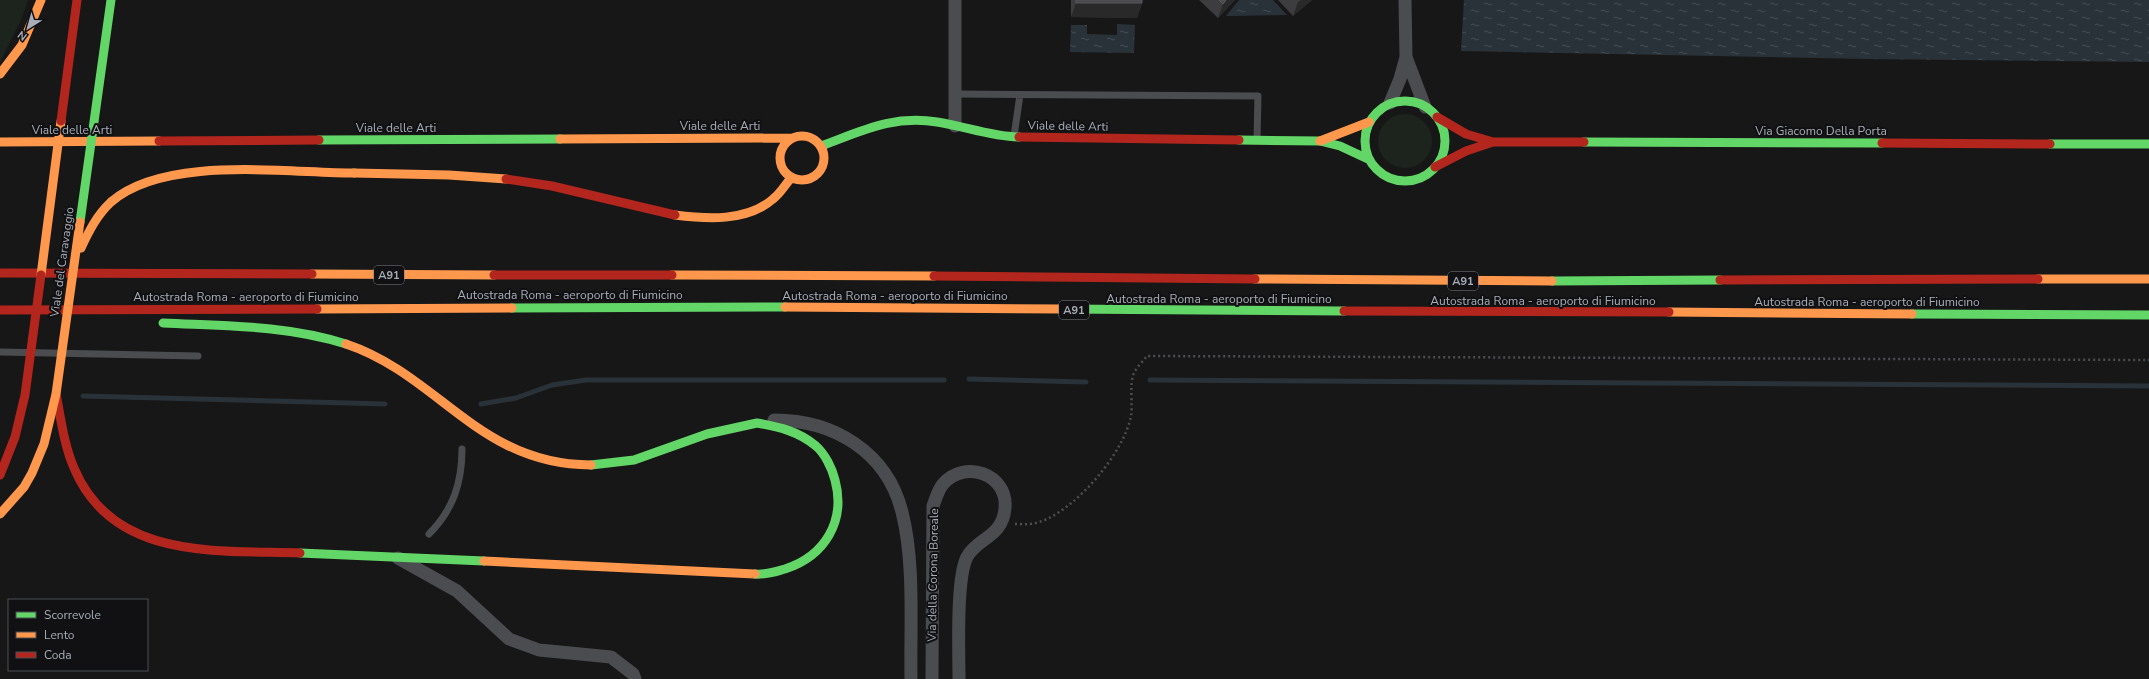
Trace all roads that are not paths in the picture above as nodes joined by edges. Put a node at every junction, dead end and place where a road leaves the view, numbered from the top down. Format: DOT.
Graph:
graph roads {
  1 [pos="41,0"];
  2 [pos="77,0"];
  3 [pos="111,0"];
  4 [pos="955,0"];
  5 [pos="1405,0"];
  6 [pos="1406,57"];
  7 [pos="0,74"];
  8 [pos="955,94"];
  9 [pos="1020,94"];
  10 [pos="1390,103"];
  11 [pos="1426,107"];
  12 [pos="1437,117"];
  13 [pos="1369,122"];
  14 [pos="955,126"];
  15 [pos="1014,137"];
  16 [pos="793,138"];
  17 [pos="1257,140"];
  18 [pos="1320,141"];
  19 [pos="0,142"];
  20 [pos="1493,142"];
  21 [pos="2149,144"];
  22 [pos="821,146"];
  23 [pos="1370,160"];
  24 [pos="1435,167"];
  25 [pos="791,178"];
  26 [pos="0,273"];
  27 [pos="2149,279"];
  28 [pos="70,296"];
  29 [pos="0,311"];
  30 [pos="2149,315"];
  31 [pos="103,319"];
  32 [pos="151,322"];
  33 [pos="0,352"];
  34 [pos="198,356"];
  35 [pos="56,394"];
  36 [pos="757,423"];
  37 [pos="462,449"];
  38 [pos="0,475"];
  39 [pos="0,514"];
  40 [pos="430,534"];
  41 [pos="395,556"];
  42 [pos="636,679"];
  43 [pos="911,679"];
  44 [pos="932,679"];
  45 [pos="960,679"];
  1 -- 7 [label="main road"];
  2 -- 38 [label="main road, Viale del Caravaggio, bridge"];
  3 -- 28 [label="main road, Viale del Caravaggio, bridge"];
  4 -- 8 [label="street"];
  5 -- 6 [label="street"];
  6 -- 10 [label="street"];
  6 -- 11 [label="street"];
  8 -- 9 [label="lane"];
  8 -- 14 [label="street"];
  9 -- 15 [label="lane"];
  9 -- 17 [label="lane"];
  10 -- 11 [label="main road, Via Giacomo Della Porta"];
  10 -- 13 [label="main road"];
  11 -- 12 [label="main road, Via Giacomo Della Porta"];
  12 -- 20 [label="main road, Via Giacomo Della Porta"];
  12 -- 24 [label="main road, Via Giacomo Della Porta"];
  13 -- 18 [label="main road, Viale delle Arti"];
  13 -- 23 [label="main road, Via Giacomo Della Porta"];
  14 -- 15 [label="main road, Viale delle Arti"];
  14 -- 22 [label="main road, Viale delle Arti"];
  15 -- 17 [label="main road, Viale delle Arti"];
  16 -- 19 [label="main road, Viale delle Arti"];
  16 -- 22 [label="main road, Viale delle Arti"];
  16 -- 25 [label="main road"];
  17 -- 18 [label="main road, Viale delle Arti"];
  18 -- 23 [label="main road, Viale delle Arti"];
  20 -- 21 [label="main road, Via Giacomo Della Porta"];
  20 -- 24 [label="main road, Via Giacomo Della Porta"];
  22 -- 25 [label="main road"];
  23 -- 24 [label="main road, Via Giacomo Della Porta"];
  25 -- 28 [label="main road, bridge"];
  26 -- 27 [label="main road, Autostrada Roma - aeroporto di Fiumicino / A91"];
  28 -- 35 [label="main road, Viale del Caravaggio, bridge"];
  29 -- 30 [label="main road, Autostrada Roma - aeroporto di Fiumicino / A91"];
  29 -- 31 [label="main road"];
  32 -- 36 [label="main road"];
  33 -- 34 [label="lane"];
  35 -- 39 [label="main road, Viale del Caravaggio, bridge"];
  35 -- 41 [label="main road"];
  36 -- 41 [label="main road"];
  36 -- 43 [label="street, Via della Corona Boreale"];
  37 -- 40 [label="lane"];
  41 -- 42 [label="street"];
  44 -- 45 [label="street, Via della Corona Boreale"];
}
